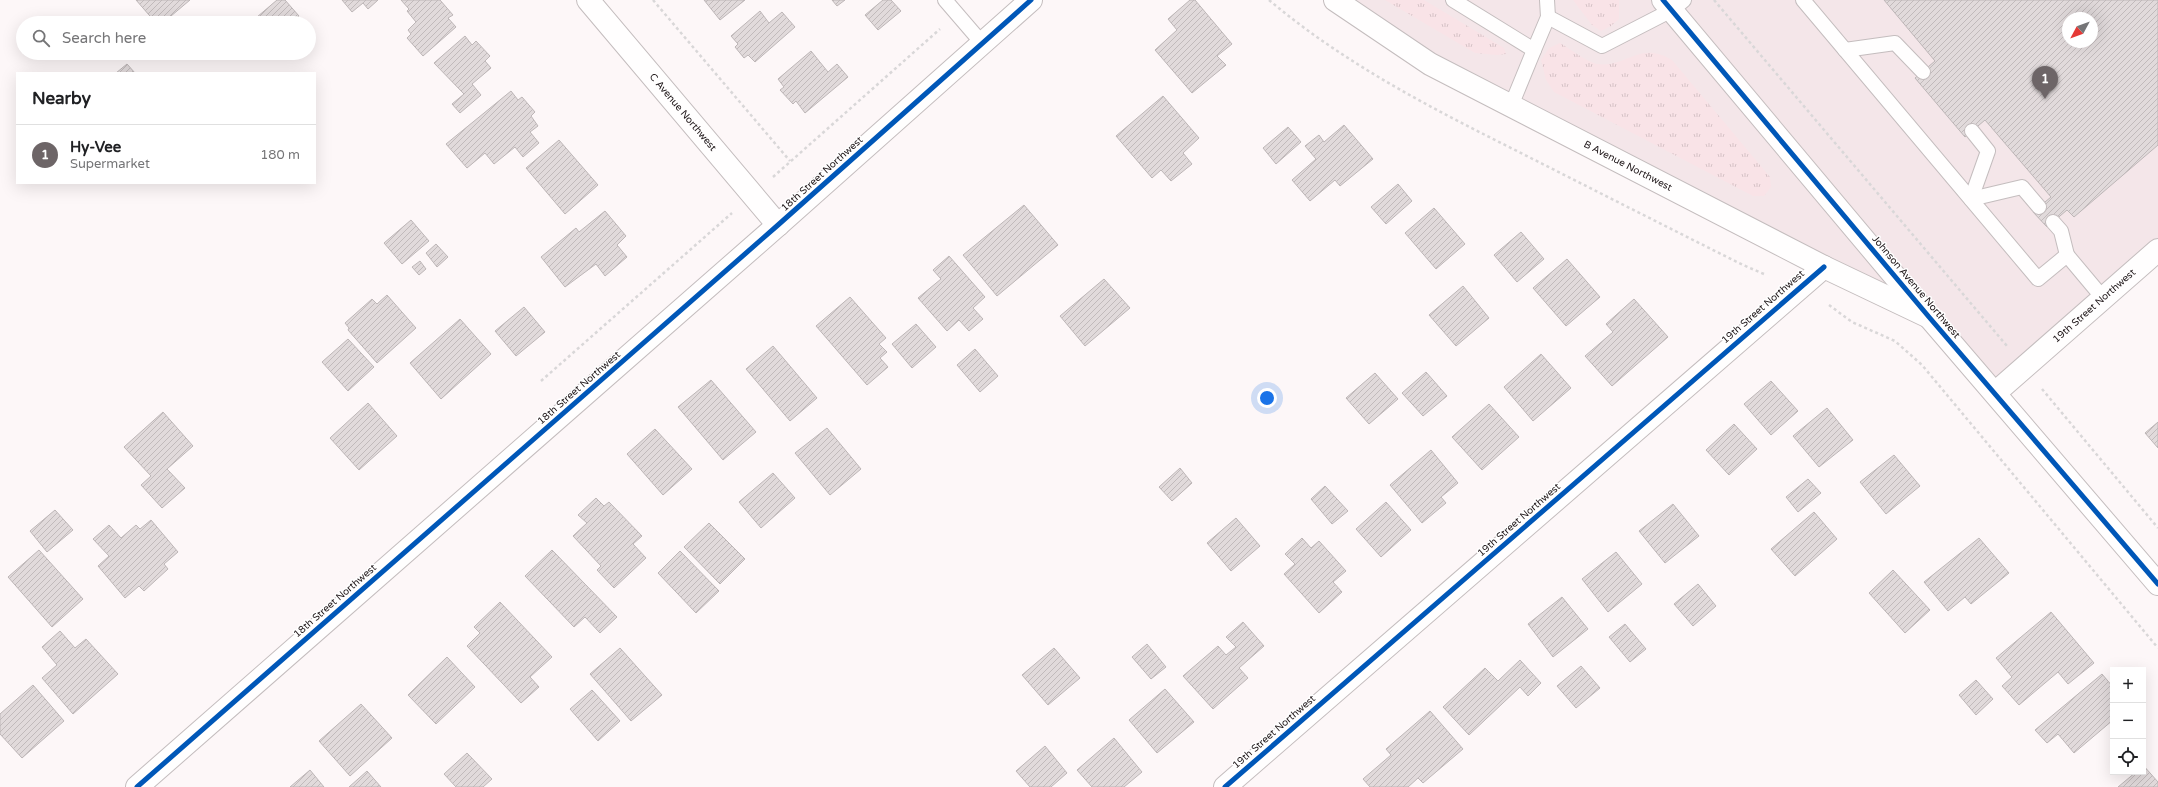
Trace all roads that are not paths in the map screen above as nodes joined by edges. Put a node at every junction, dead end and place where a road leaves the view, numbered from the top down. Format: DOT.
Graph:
graph roads {
  1 [pos="588,0"];
  2 [pos="945,0"];
  3 [pos="1031,0"];
  4 [pos="1335,0"];
  5 [pos="1453,0"];
  6 [pos="1548,0"];
  7 [pos="1803,0"];
  8 [pos="1673,3"];
  9 [pos="1548,17"];
  10 [pos="982,44"];
  11 [pos="1534,50"];
  12 [pos="1844,50"];
  13 [pos="1922,72"];
  14 [pos="1511,106"];
  15 [pos="1972,131"];
  16 [pos="1971,199"];
  17 [pos="2039,206"];
  18 [pos="2052,222"];
  19 [pos="778,225"];
  20 [pos="2158,250"];
  21 [pos="2067,255"];
  22 [pos="1824,267"];
  23 [pos="2103,298"];
  24 [pos="1929,318"];
  25 [pos="1995,394"];
  26 [pos="2158,584"];
  27 [pos="137,787"];
  28 [pos="1225,787"];
  1 -- 19 [label="street, C Avenue Northwest"];
  2 -- 10 [label="lane"];
  3 -- 10 [label="street, 18th Street Northwest"];
  4 -- 14 [label="street, B Avenue Northwest"];
  5 -- 11 [label="lane"];
  6 -- 9 [label="lane"];
  7 -- 12 [label="lane"];
  8 -- 9 [label="lane"];
  8 -- 24 [label="street, Johnson Avenue Northwest"];
  9 -- 11 [label="lane"];
  10 -- 19 [label="street, 18th Street Northwest"];
  11 -- 14 [label="lane"];
  12 -- 13 [label="lane"];
  12 -- 16 [label="lane"];
  14 -- 22 [label="street, B Avenue Northwest"];
  15 -- 16 [label="lane"];
  16 -- 17 [label="lane"];
  16 -- 21 [label="lane"];
  18 -- 21 [label="lane"];
  19 -- 27 [label="street, 18th Street Northwest"];
  20 -- 23 [label="street, 19th Street Northwest"];
  21 -- 23 [label="lane"];
  22 -- 24 [label="street, B Avenue Northwest"];
  22 -- 28 [label="street, 19th Street Northwest"];
  23 -- 25 [label="street, 19th Street Northwest"];
  24 -- 25 [label="street, Johnson Avenue Northwest"];
  25 -- 26 [label="street, Johnson Avenue Northwest"];
}
